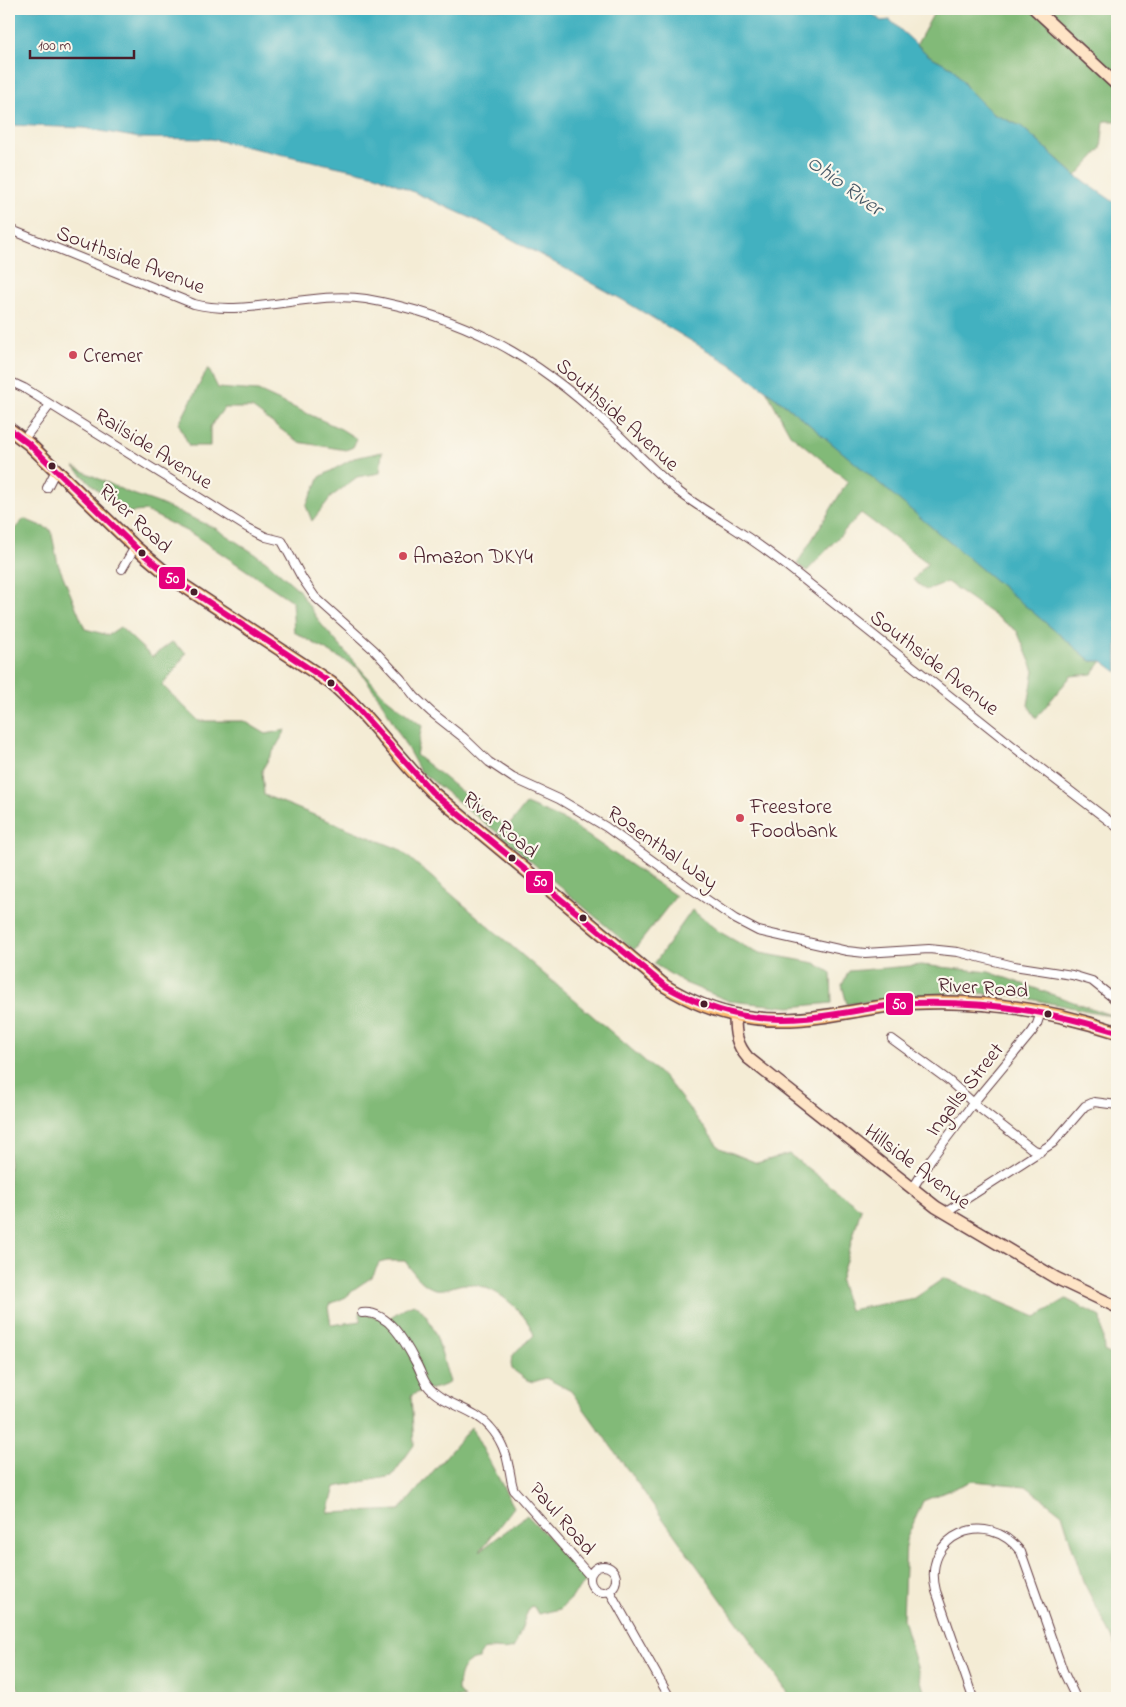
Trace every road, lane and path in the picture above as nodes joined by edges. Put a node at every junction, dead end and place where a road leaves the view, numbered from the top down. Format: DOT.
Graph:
graph roads {
  1 [pos="1035,9"];
  2 [pos="1117,85"];
  3 [pos="9,229"];
  4 [pos="9,381"];
  5 [pos="50,405"];
  6 [pos="9,429"];
  7 [pos="24,439"];
  8 [pos="56,470"];
  9 [pos="47,488"];
  10 [pos="282,541"];
  11 [pos="134,547"];
  12 [pos="122,569"];
  13 [pos="1117,827"];
  14 [pos="1117,1001"];
  15 [pos="1041,1012"];
  16 [pos="735,1016"];
  17 [pos="1117,1032"];
  18 [pos="892,1039"];
  19 [pos="974,1102"];
  20 [pos="1117,1106"];
  21 [pos="1040,1152"];
  22 [pos="912,1188"];
  23 [pos="946,1212"];
  24 [pos="1117,1307"];
  25 [pos="362,1313"];
  26 [pos="590,1576"];
  27 [pos="609,1590"];
  28 [pos="670,1698"];
  29 [pos="973,1698"];
  30 [pos="1076,1698"];
  1 -- 2 [label="street"];
  3 -- 13 [label="street, Southside Avenue"];
  4 -- 5 [label="street, Railside Avenue"];
  5 -- 7 [label="street"];
  5 -- 10 [label="street, Railside Avenue"];
  6 -- 7 [label="main road, River Road"];
  7 -- 8 [label="main road, River Road"];
  8 -- 9 [label="street"];
  8 -- 11 [label="main road, River Road"];
  10 -- 14 [label="street, Rosenthal Way"];
  11 -- 12 [label="street"];
  11 -- 16 [label="main road, River Road"];
  15 -- 16 [label="main road, River Road"];
  15 -- 17 [label="main road, River Road"];
  15 -- 19 [label="street, Ingalls Street"];
  16 -- 22 [label="street, Hillside Avenue"];
  18 -- 19 [label="street"];
  19 -- 21 [label="street"];
  19 -- 22 [label="street, Ingalls Street"];
  20 -- 21 [label="street"];
  21 -- 23 [label="street"];
  22 -- 23 [label="street, Hillside Avenue"];
  23 -- 24 [label="street, Hillside Avenue"];
  25 -- 26 [label="street, Paul Road"];
  26 -- 27 [label="street, Paul Road"];
  26 -- 27 [label="street, Paul Road"];
  27 -- 28 [label="street"];
  29 -- 30 [label="street"];
}
